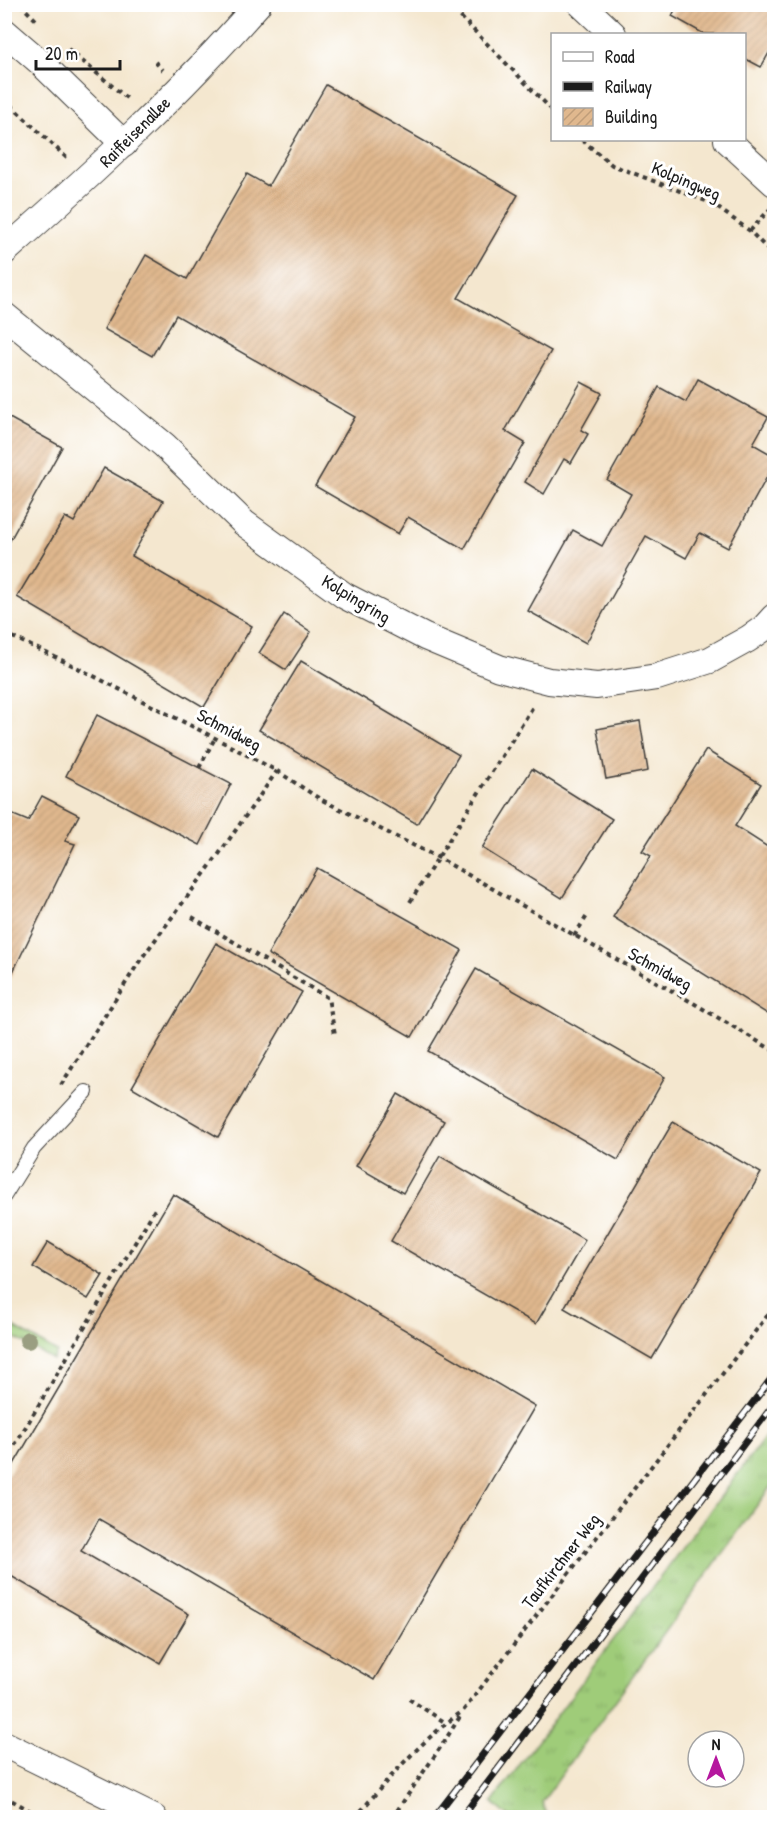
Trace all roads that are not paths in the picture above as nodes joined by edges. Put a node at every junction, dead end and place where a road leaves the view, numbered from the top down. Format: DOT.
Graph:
graph roads {
  1 [pos="258,4"];
  2 [pos="581,4"];
  3 [pos="4,31"];
  4 [pos="613,33"];
  5 [pos="728,141"];
  6 [pos="124,144"];
  7 [pos="774,183"];
  8 [pos="4,252"];
  9 [pos="4,315"];
  10 [pos="774,617"];
  11 [pos="86,1092"];
  12 [pos="4,1196"];
  13 [pos="4,1744"];
  14 [pos="154,1818"];
  1 -- 6 [label="street, Raiffeisenallee"];
  2 -- 4 [label="street"];
  3 -- 6 [label="street"];
  5 -- 7 [label="street"];
  6 -- 8 [label="street, Raiffeisenallee"];
  9 -- 10 [label="street, Kolpingring"];
  11 -- 12 [label="lane"];
  13 -- 14 [label="street"];
}
